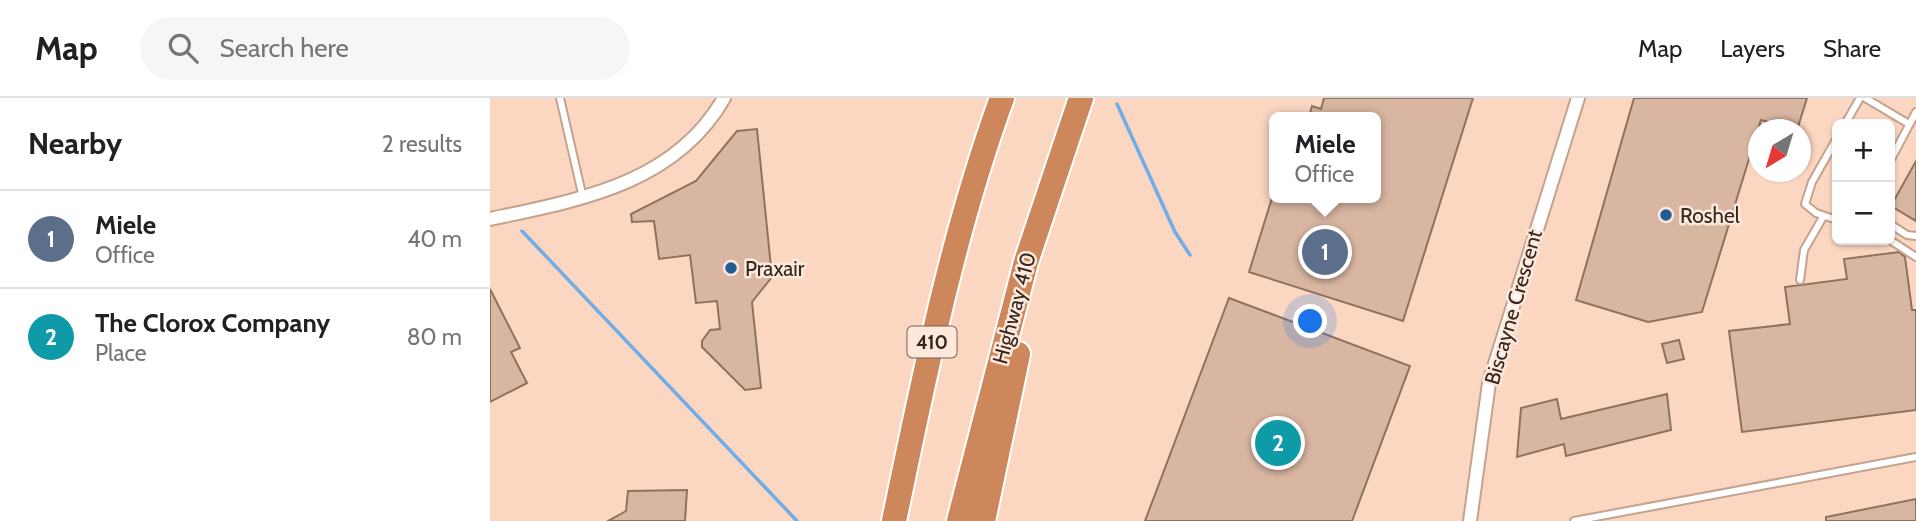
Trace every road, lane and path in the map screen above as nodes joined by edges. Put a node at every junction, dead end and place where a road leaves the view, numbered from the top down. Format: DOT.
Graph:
graph roads {
  1 [pos="560,98"];
  2 [pos="724,98"];
  3 [pos="1002,98"];
  4 [pos="1081,98"];
  5 [pos="1578,98"];
  6 [pos="1862,98"];
  7 [pos="1916,112"];
  8 [pos="1848,119"];
  9 [pos="1909,124"];
  10 [pos="1832,147"];
  11 [pos="1895,151"];
  12 [pos="583,200"];
  13 [pos="1823,217"];
  14 [pos="490,219"];
  15 [pos="1832,219"];
  16 [pos="1895,227"];
  17 [pos="1916,236"];
  18 [pos="1895,243"];
  19 [pos="1916,257"];
  20 [pos="1026,262"];
  21 [pos="1800,280"];
  22 [pos="1916,457"];
  23 [pos="894,521"];
  24 [pos="959,521"];
  25 [pos="982,521"];
  26 [pos="1470,521"];
  27 [pos="1574,521"];
  1 -- 12 [label="lane"];
  2 -- 12 [label="street"];
  3 -- 23 [label="highway, 410"];
  4 -- 20 [label="highway, Highway 410"];
  5 -- 26 [label="street, Biscayne Crescent"];
  6 -- 8 [label="lane"];
  6 -- 9 [label="lane"];
  7 -- 9 [label="lane"];
  9 -- 11 [label="lane"];
  10 -- 13 [label="lane"];
  12 -- 14 [label="street"];
  13 -- 15 [label="lane"];
  13 -- 21 [label="lane"];
  16 -- 17 [label="lane"];
  18 -- 19 [label="lane"];
  20 -- 24 [label="highway, Highway 410"];
  20 -- 25 [label="highway"];
  22 -- 27 [label="lane"];
}
